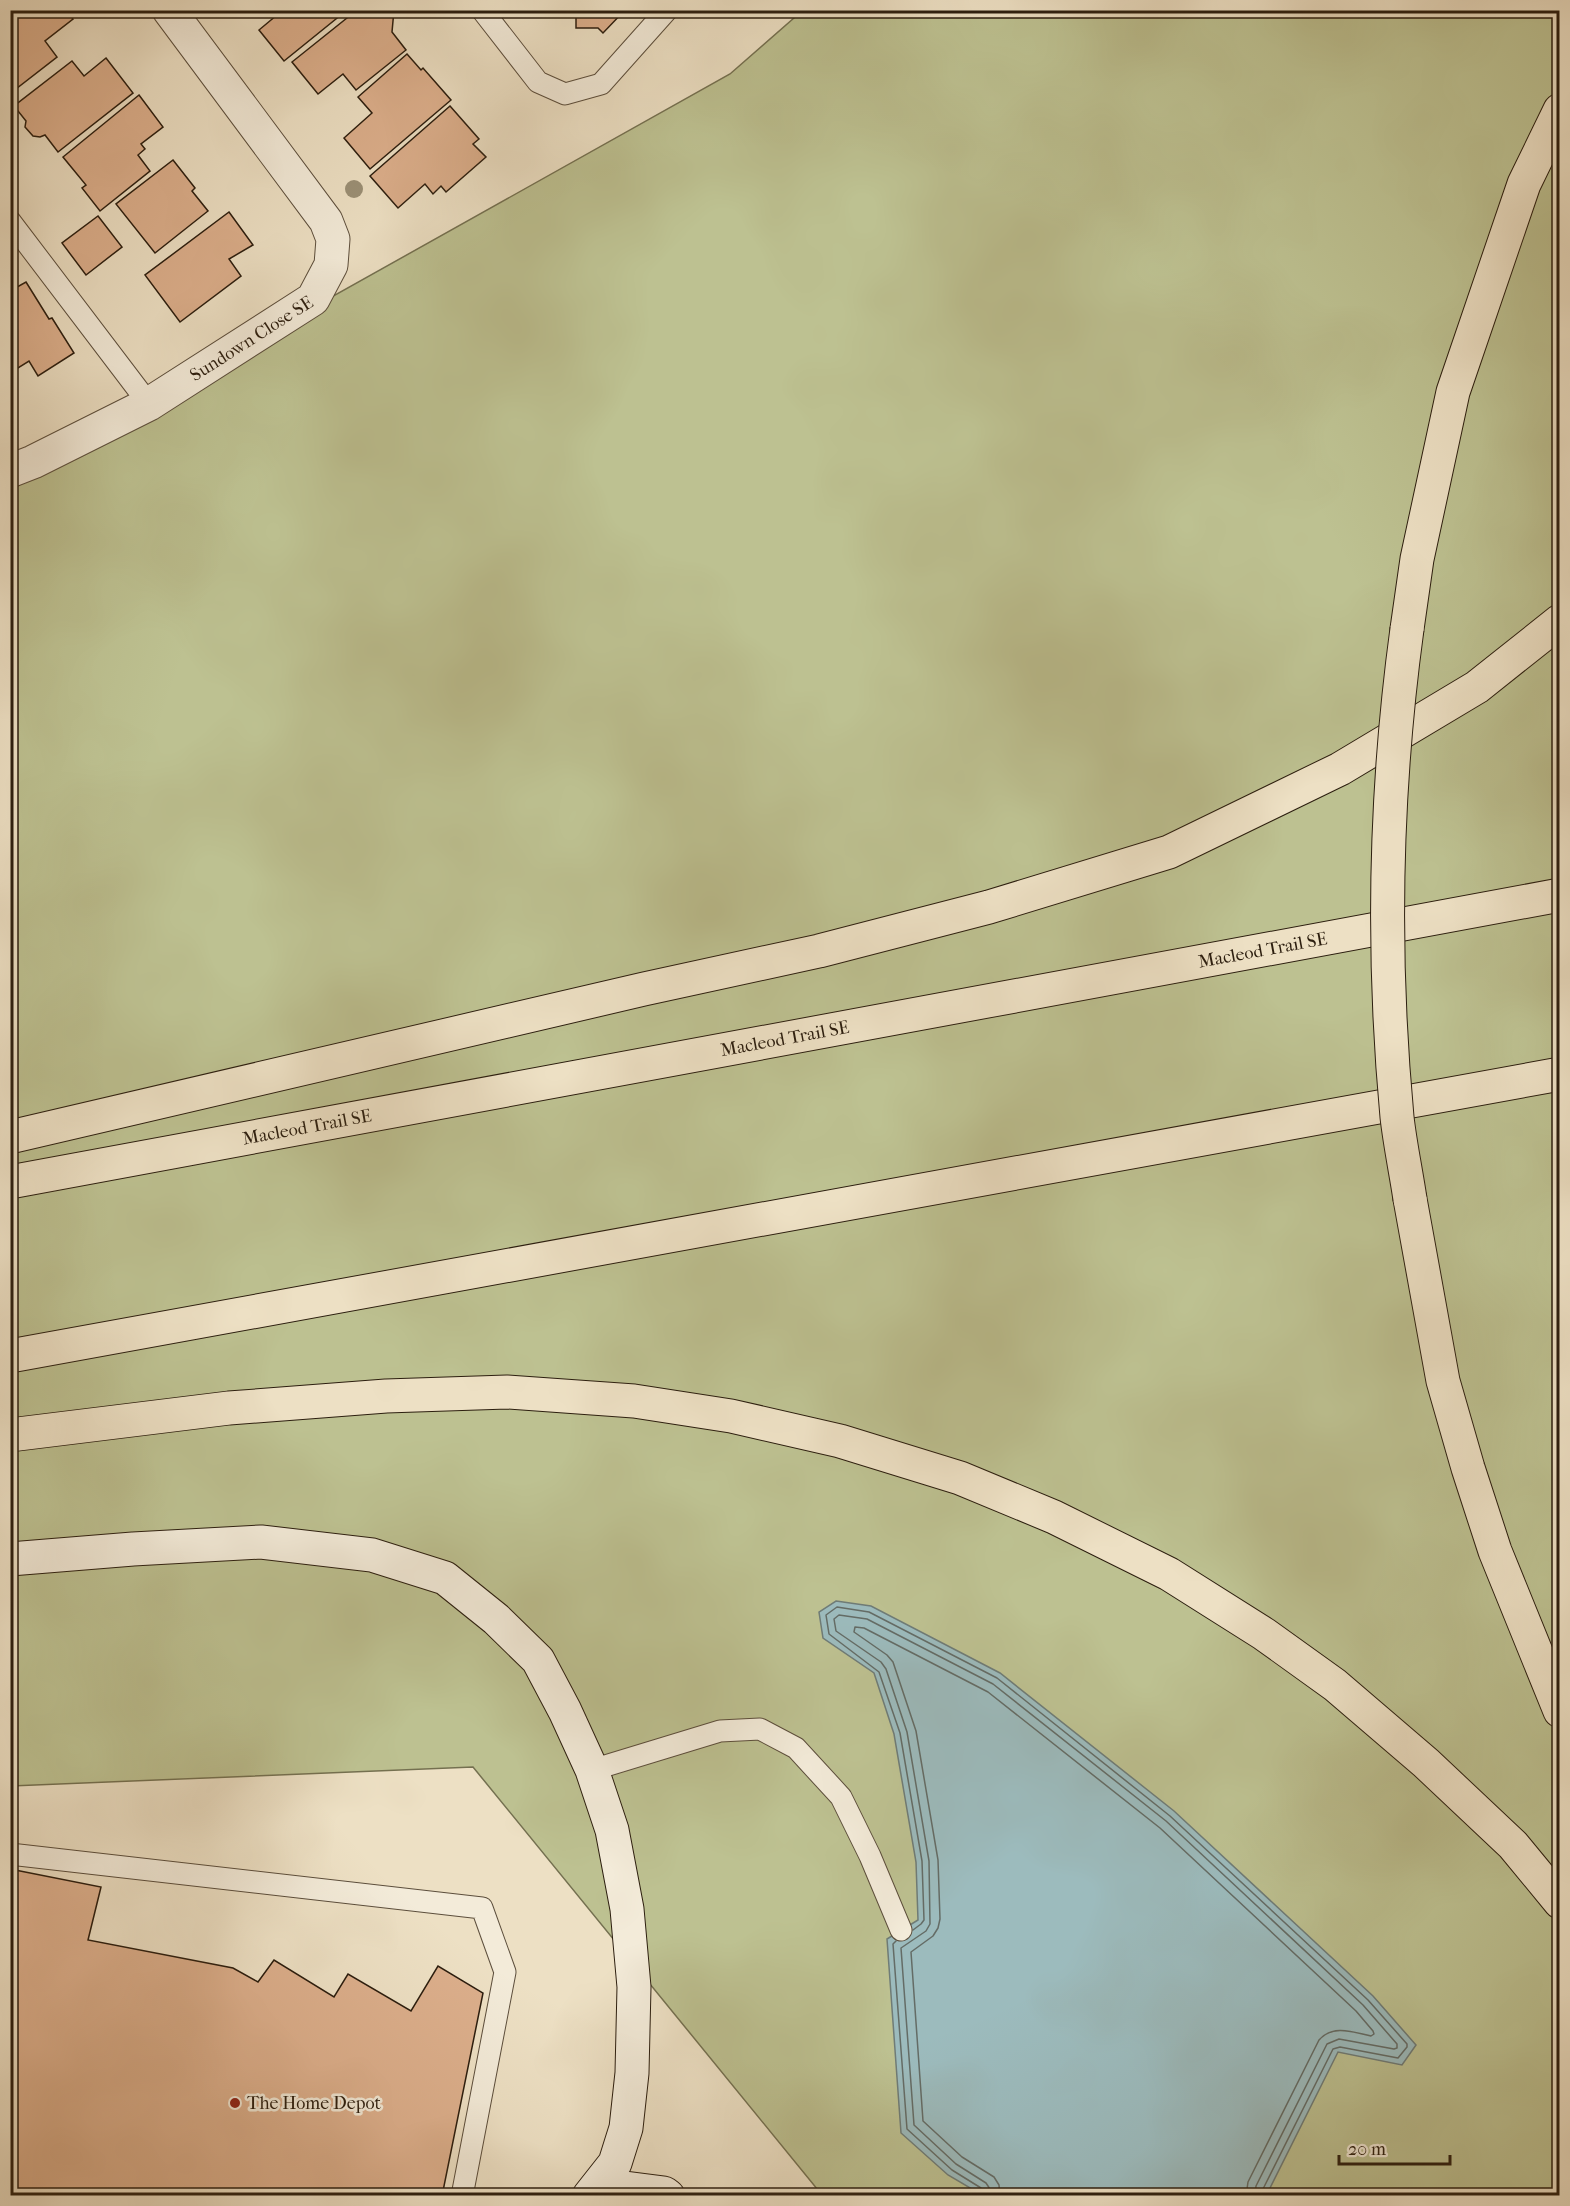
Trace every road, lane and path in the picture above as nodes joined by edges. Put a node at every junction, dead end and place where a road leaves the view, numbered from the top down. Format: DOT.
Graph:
graph roads {
  1 [pos="169,10"];
  2 [pos="482,10"];
  3 [pos="667,10"];
  4 [pos="1560,110"];
  5 [pos="10,221"];
  6 [pos="149,404"];
  7 [pos="10,471"];
  8 [pos="1560,621"];
  9 [pos="1560,895"];
  10 [pos="1560,1074"];
  11 [pos="10,1137"];
  12 [pos="10,1182"];
  13 [pos="10,1356"];
  14 [pos="10,1435"];
  15 [pos="10,1559"];
  16 [pos="1560,1711"];
  17 [pos="592,1770"];
  18 [pos="10,1854"];
  19 [pos="1560,1902"];
  20 [pos="901,1930"];
  21 [pos="462,2196"];
  22 [pos="590,2196"];
  23 [pos="603,2196"];
  24 [pos="668,2196"];
  1 -- 6 [label="street, Sundown Close SE"];
  2 -- 3 [label="lane"];
  4 -- 16 [label="highway, bridge"];
  5 -- 6 [label="lane"];
  6 -- 7 [label="street, Sundown Close SE"];
  8 -- 11 [label="highway"];
  9 -- 12 [label="highway, Macleod Trail SE"];
  10 -- 13 [label="highway"];
  14 -- 19 [label="highway"];
  15 -- 17 [label="street"];
  17 -- 20 [label="lane"];
  17 -- 22 [label="street"];
  18 -- 21 [label="lane"];
  23 -- 24 [label="street"];
}
